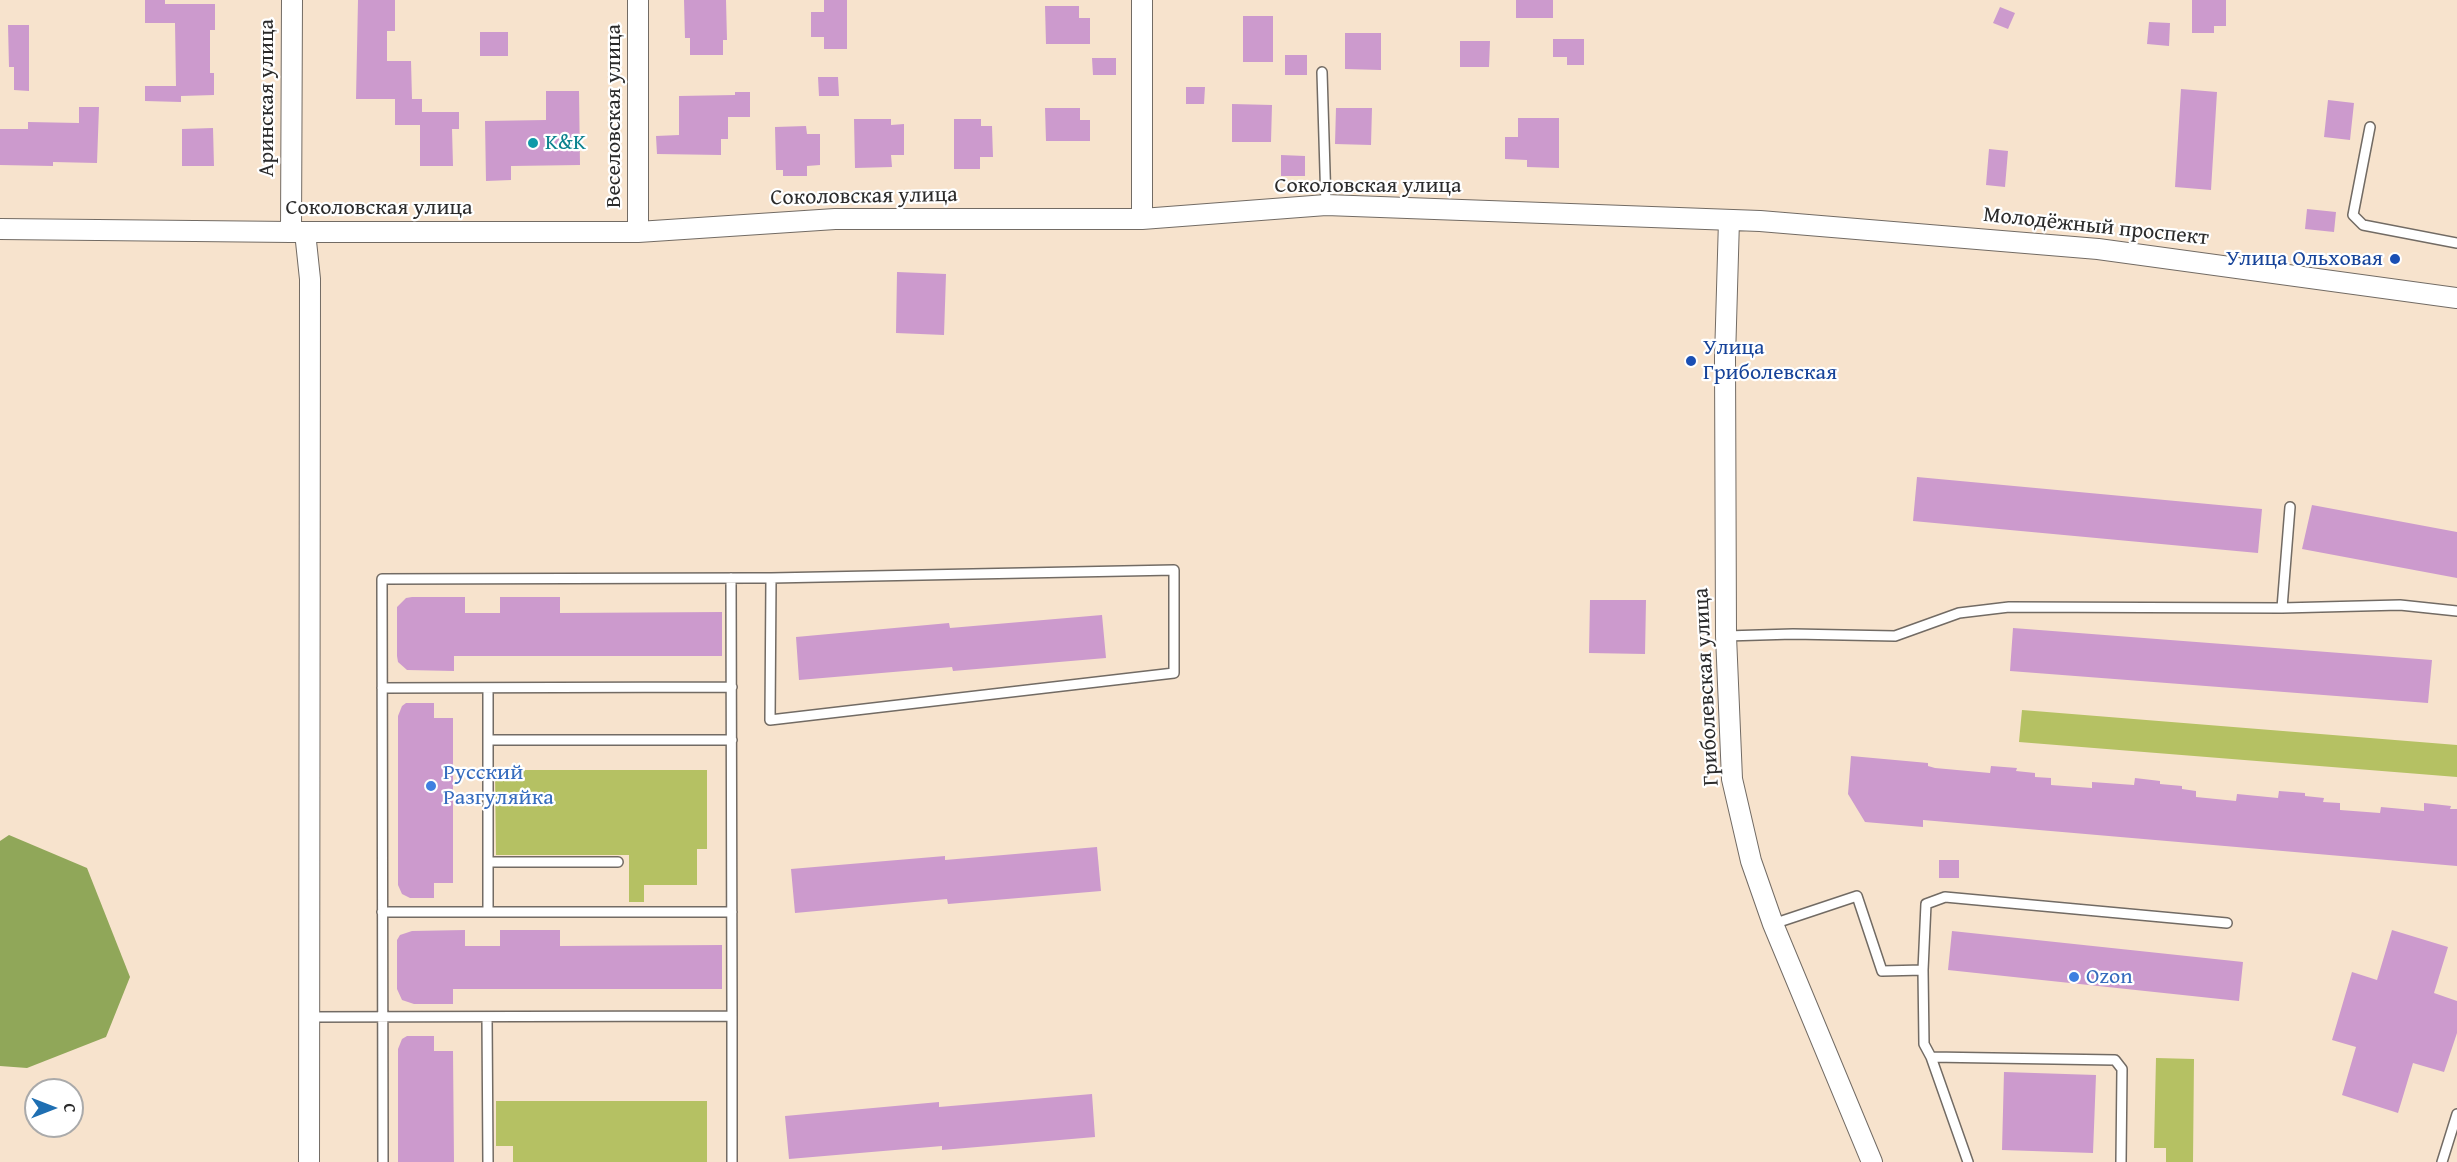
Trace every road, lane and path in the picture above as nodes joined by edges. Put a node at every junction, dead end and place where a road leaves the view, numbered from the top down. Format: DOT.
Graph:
graph roads {
  1 [pos="292,0"];
  2 [pos="638,0"];
  3 [pos="1142,0"];
  4 [pos="1322,72"];
  5 [pos="2370,127"];
  6 [pos="1326,205"];
  7 [pos="1142,219"];
  8 [pos="1729,220"];
  9 [pos="0,229"];
  10 [pos="298,232"];
  11 [pos="638,232"];
  12 [pos="2457,243"];
  13 [pos="2457,298"];
  14 [pos="2290,507"];
  15 [pos="731,578"];
  16 [pos="771,578"];
  17 [pos="2282,608"];
  18 [pos="2457,611"];
  19 [pos="1726,636"];
  20 [pos="732,687"];
  21 [pos="382,688"];
  22 [pos="488,688"];
  23 [pos="488,740"];
  24 [pos="732,740"];
  25 [pos="488,862"];
  26 [pos="618,862"];
  27 [pos="382,912"];
  28 [pos="488,912"];
  29 [pos="732,912"];
  30 [pos="2227,923"];
  31 [pos="1773,924"];
  32 [pos="1923,970"];
  33 [pos="732,1016"];
  34 [pos="307,1017"];
  35 [pos="383,1017"];
  36 [pos="488,1017"];
  37 [pos="1931,1057"];
  38 [pos="2457,1114"];
  39 [pos="309,1162"];
  40 [pos="383,1162"];
  41 [pos="488,1162"];
  42 [pos="732,1162"];
  43 [pos="1872,1162"];
  44 [pos="1968,1162"];
  45 [pos="2121,1162"];
  46 [pos="2442,1162"];
  1 -- 10 [label="street, Аринская улица"];
  2 -- 11 [label="street, Веселовская улица"];
  3 -- 7 [label="street"];
  4 -- 6 [label="lane"];
  5 -- 12 [label="lane"];
  6 -- 7 [label="street, Соколовская улица"];
  6 -- 8 [label="street, Соколовская улица"];
  7 -- 11 [label="street, Соколовская улица"];
  8 -- 13 [label="street, Молодёжный проспект"];
  8 -- 19 [label="street, Гриболевская улица"];
  9 -- 10 [label="street, Соколовская улица"];
  10 -- 11 [label="street, Соколовская улица"];
  10 -- 34 [label="street, Аринская улица"];
  14 -- 17 [label="lane"];
  15 -- 16 [label="lane"];
  15 -- 20 [label="lane"];
  15 -- 21 [label="lane"];
  16 -- 16 [label="lane"];
  17 -- 18 [label="lane"];
  17 -- 19 [label="lane"];
  19 -- 31 [label="street, Гриболевская улица"];
  20 -- 22 [label="lane"];
  20 -- 24 [label="lane"];
  21 -- 22 [label="lane"];
  21 -- 27 [label="lane"];
  22 -- 23 [label="lane"];
  23 -- 24 [label="lane"];
  23 -- 25 [label="lane"];
  24 -- 29 [label="lane"];
  25 -- 26 [label="lane"];
  25 -- 28 [label="lane"];
  27 -- 28 [label="lane"];
  27 -- 35 [label="lane"];
  28 -- 29 [label="lane"];
  29 -- 33 [label="lane"];
  30 -- 32 [label="lane"];
  31 -- 32 [label="lane"];
  31 -- 43 [label="street, Гриболевская улица"];
  32 -- 37 [label="lane"];
  33 -- 36 [label="lane"];
  33 -- 42 [label="lane"];
  34 -- 35 [label="lane"];
  34 -- 39 [label="street, Аринская улица"];
  35 -- 36 [label="lane"];
  35 -- 40 [label="lane"];
  36 -- 41 [label="lane"];
  37 -- 44 [label="lane"];
  37 -- 45 [label="lane"];
  38 -- 46 [label="lane"];
}
